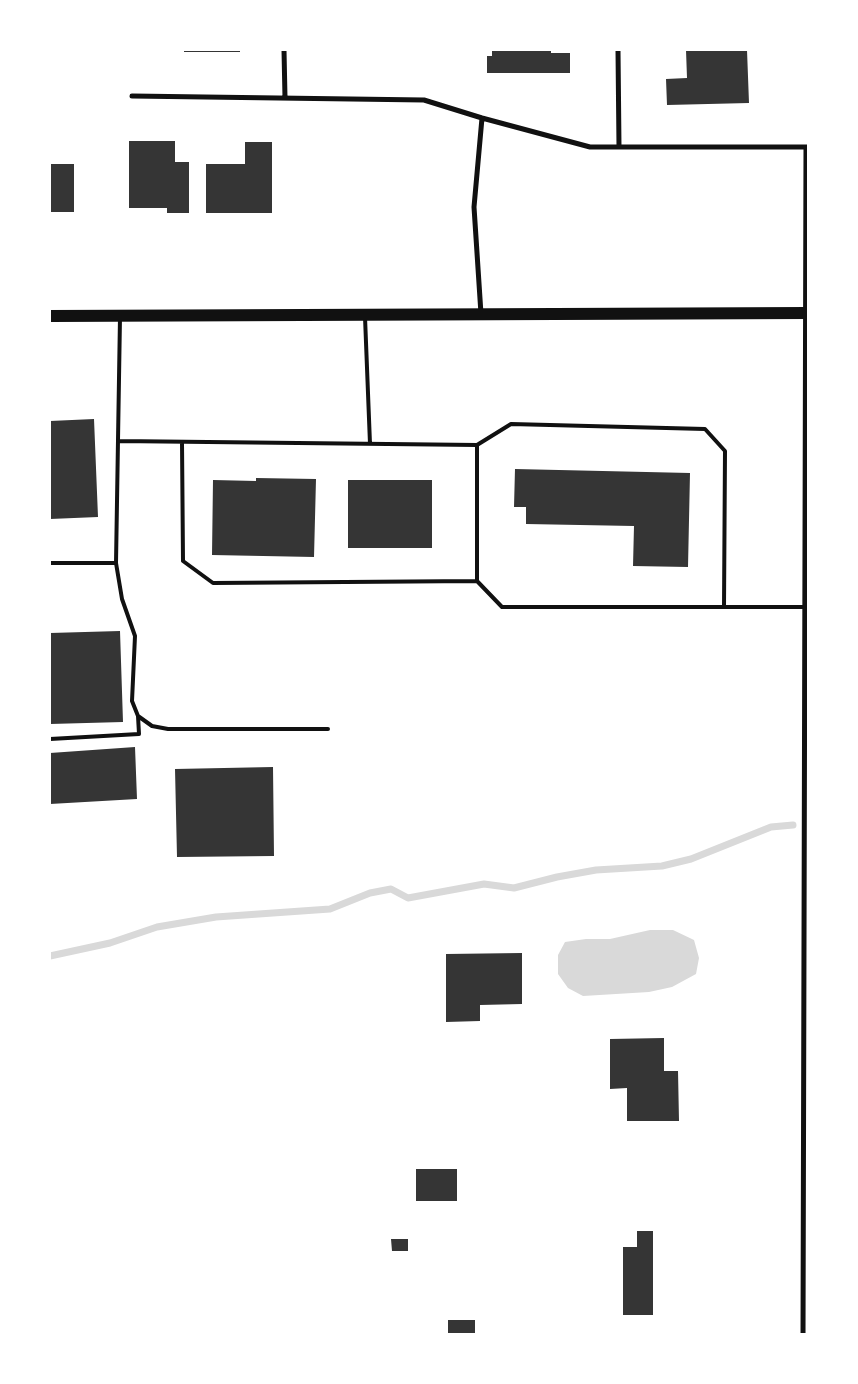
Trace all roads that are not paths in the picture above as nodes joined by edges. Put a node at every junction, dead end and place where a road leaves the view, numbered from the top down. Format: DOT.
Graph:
graph roads {
  1 [pos="284,50"];
  2 [pos="618,50"];
  3 [pos="132,96"];
  4 [pos="285,98"];
  5 [pos="482,118"];
  6 [pos="619,147"];
  7 [pos="807,147"];
  8 [pos="807,313"];
  9 [pos="365,314"];
  10 [pos="481,314"];
  11 [pos="120,315"];
  12 [pos="50,316"];
  13 [pos="118,441"];
  14 [pos="182,442"];
  15 [pos="370,444"];
  16 [pos="476,445"];
  17 [pos="807,555"];
  18 [pos="50,563"];
  19 [pos="116,563"];
  20 [pos="476,581"];
  21 [pos="724,607"];
  22 [pos="805,607"];
  23 [pos="138,716"];
  24 [pos="328,729"];
  25 [pos="50,739"];
  26 [pos="806,886"];
  27 [pos="806,1255"];
  28 [pos="803,1334"];
  1 -- 4 [label="street"];
  2 -- 6 [label="street"];
  3 -- 4 [label="street"];
  4 -- 5 [label="street"];
  5 -- 6 [label="street"];
  5 -- 10 [label="street"];
  6 -- 7 [label="street"];
  7 -- 8 [label="street"];
  8 -- 10 [label="main road"];
  8 -- 17 [label="street"];
  9 -- 10 [label="main road"];
  9 -- 11 [label="main road"];
  9 -- 15 [label="lane"];
  11 -- 12 [label="main road"];
  11 -- 13 [label="lane"];
  13 -- 14 [label="lane"];
  13 -- 19 [label="lane"];
  14 -- 15 [label="lane"];
  14 -- 20 [label="lane"];
  15 -- 16 [label="lane"];
  16 -- 20 [label="lane"];
  16 -- 21 [label="lane"];
  17 -- 22 [label="street"];
  18 -- 19 [label="lane"];
  19 -- 23 [label="lane"];
  20 -- 21 [label="lane"];
  21 -- 22 [label="lane"];
  22 -- 26 [label="street"];
  23 -- 24 [label="lane"];
  23 -- 25 [label="lane"];
  26 -- 27 [label="street"];
  27 -- 28 [label="street"];
}
